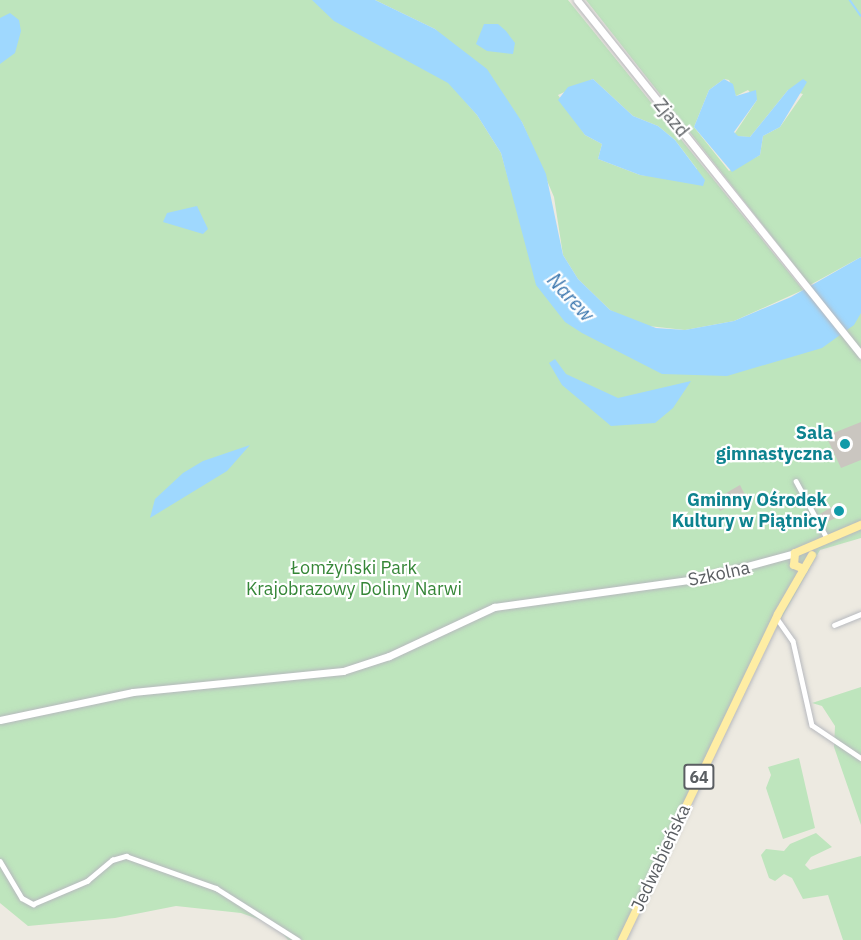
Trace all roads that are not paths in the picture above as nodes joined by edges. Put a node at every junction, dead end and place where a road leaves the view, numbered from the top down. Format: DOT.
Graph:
graph roads {
  1 [pos="577,0"];
  2 [pos="861,355"];
  3 [pos="796,481"];
  4 [pos="861,525"];
  5 [pos="839,535"];
  6 [pos="827,538"];
  7 [pos="795,553"];
  8 [pos="808,553"];
  9 [pos="766,563"];
  10 [pos="798,566"];
  11 [pos="861,614"];
  12 [pos="777,615"];
  13 [pos="834,625"];
  14 [pos="0,720"];
  15 [pos="861,758"];
  16 [pos="0,861"];
  17 [pos="298,940"];
  18 [pos="622,940"];
  1 -- 2 [label="street, Zjazd"];
  3 -- 6 [label="street"];
  4 -- 5 [label="main road, 64"];
  5 -- 6 [label="main road, 64"];
  5 -- 8 [label="main road, 64"];
  6 -- 8 [label="main road, 64"];
  7 -- 8 [label="main road, 64"];
  7 -- 9 [label="street, Szkolna"];
  7 -- 10 [label="main road, 64"];
  8 -- 10 [label="main road, 64"];
  9 -- 10 [label="street, Szkolna"];
  9 -- 14 [label="street, Szkolna"];
  10 -- 12 [label="main road, Jedwabieńska / 64"];
  11 -- 13 [label="street"];
  12 -- 15 [label="street"];
  12 -- 18 [label="main road, Jedwabieńska / 64"];
  16 -- 17 [label="street"];
}
